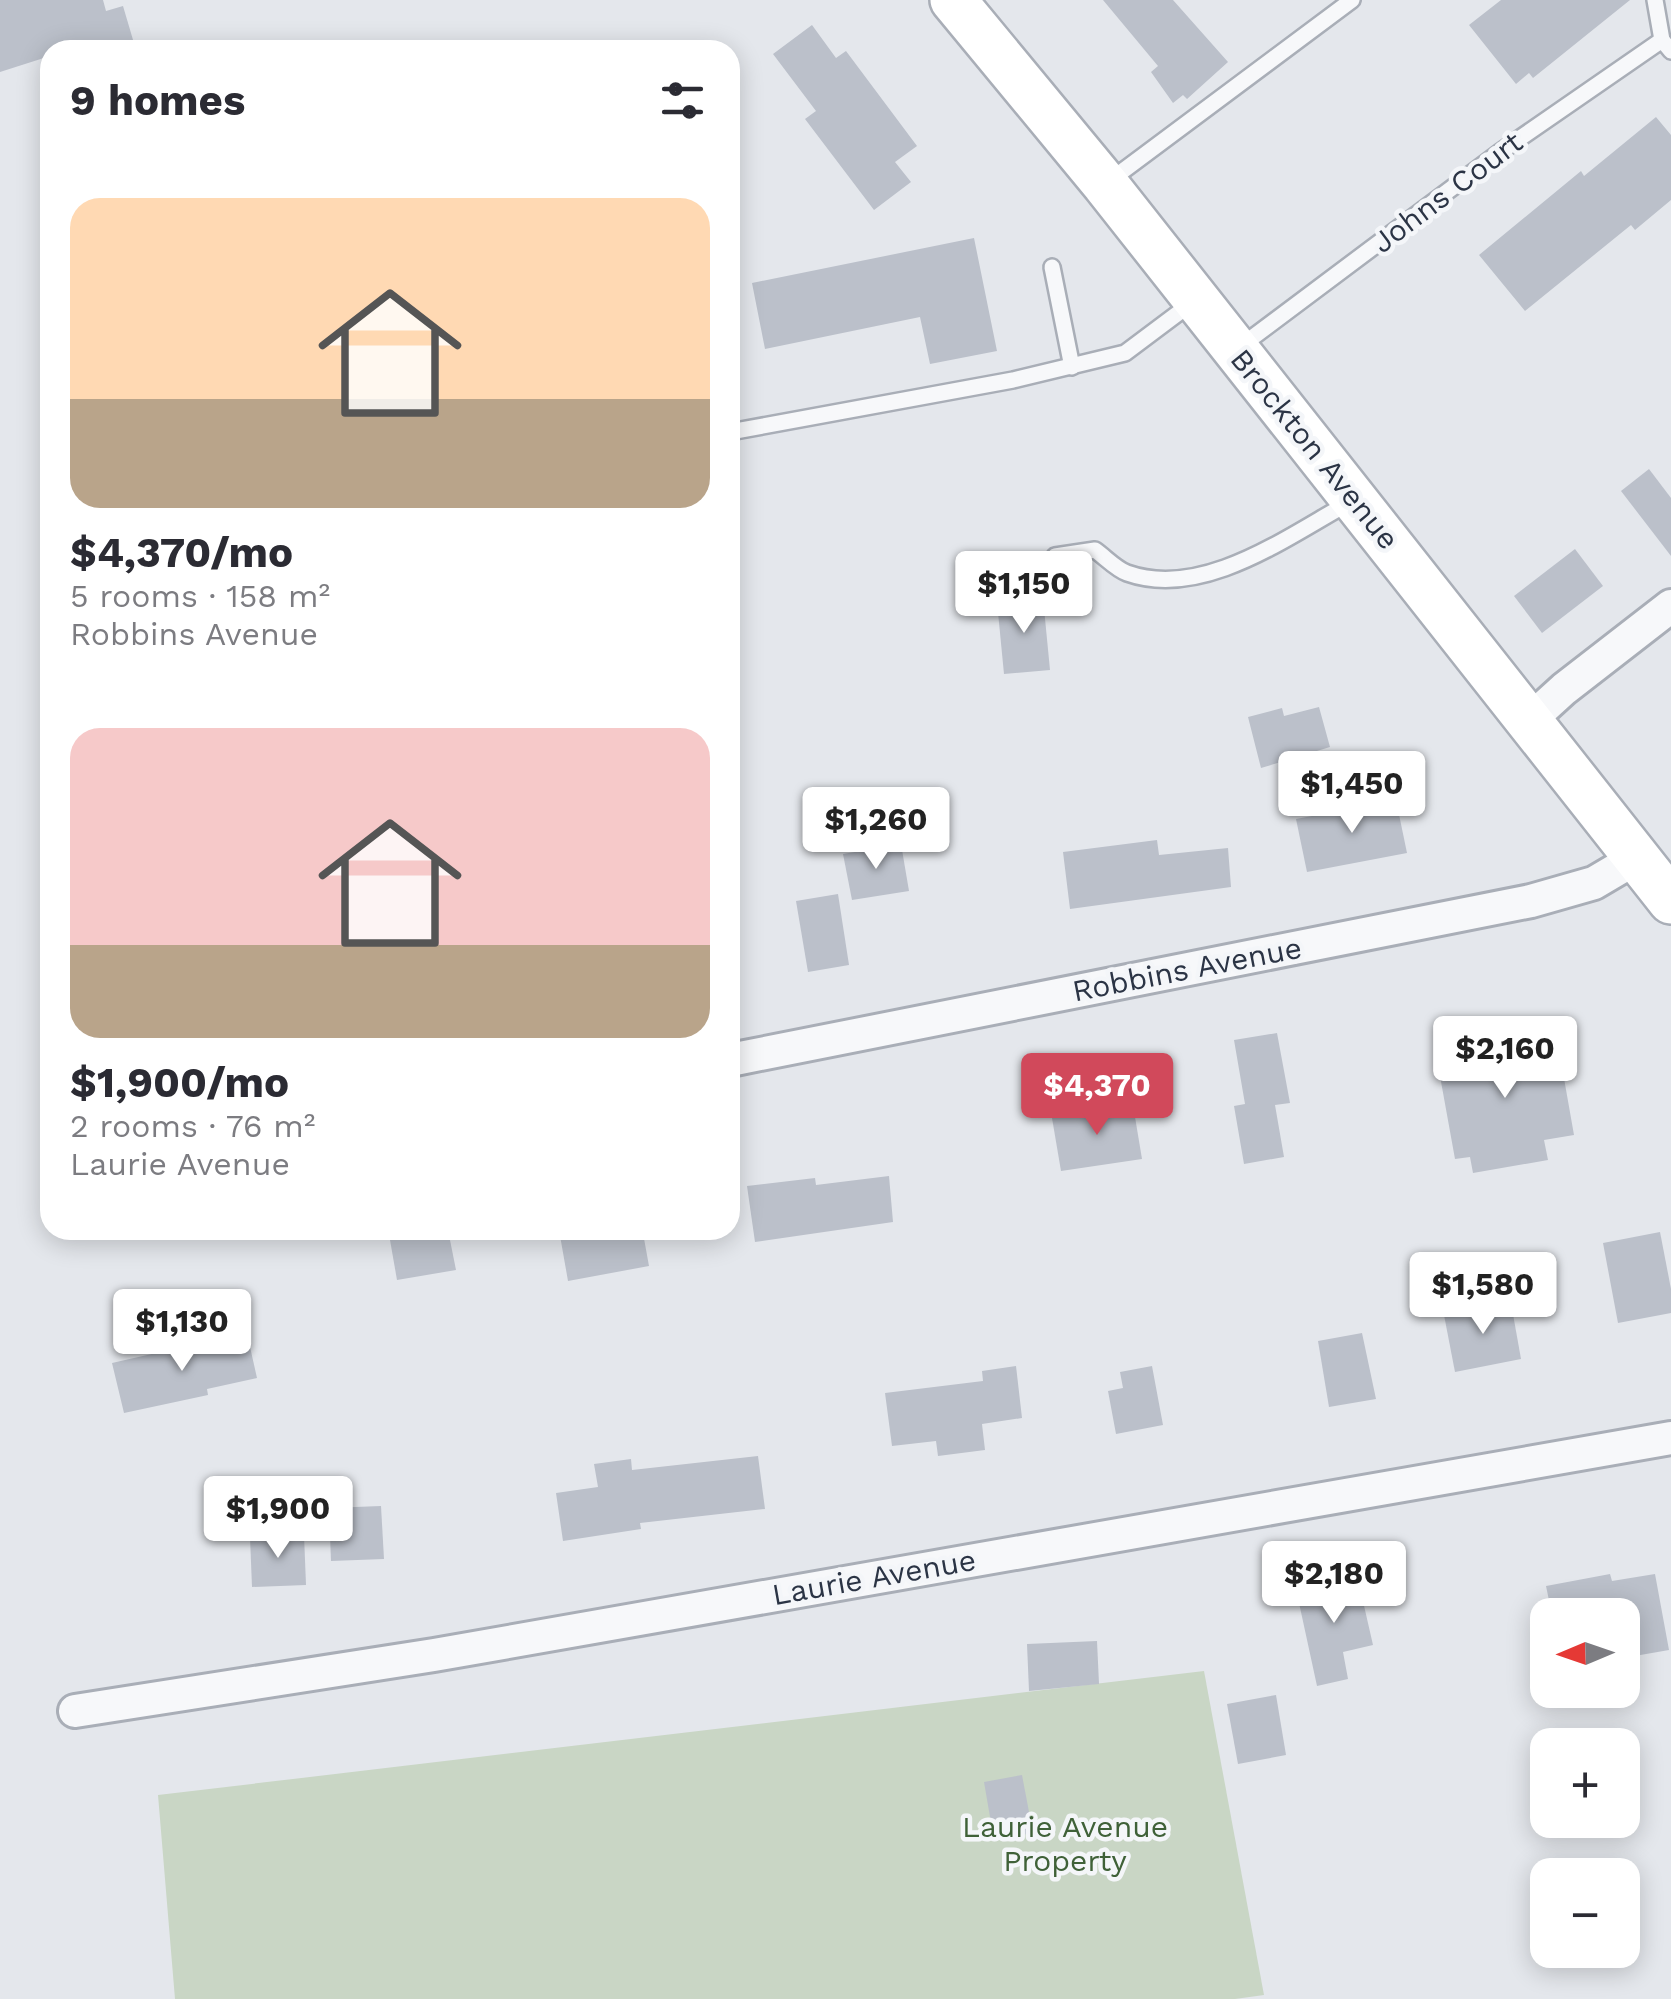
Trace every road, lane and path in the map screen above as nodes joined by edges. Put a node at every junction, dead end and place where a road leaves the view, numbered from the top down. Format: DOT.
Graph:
graph roads {
  1 [pos="953,0"];
  2 [pos="1352,0"];
  3 [pos="1655,0"];
  4 [pos="1666,45"];
  5 [pos="1105,184"];
  6 [pos="1052,267"];
  7 [pos="1196,300"];
  8 [pos="1236,350"];
  9 [pos="1072,367"];
  10 [pos="740,430"];
  11 [pos="1355,499"];
  12 [pos="1055,556"];
  13 [pos="1671,606"];
  14 [pos="1530,720"];
  15 [pos="1638,857"];
  16 [pos="1671,901"];
  17 [pos="740,1058"];
  18 [pos="1671,1438"];
  19 [pos="75,1711"];
  1 -- 5 [label="main road, Brockton Avenue"];
  2 -- 5 [label="lane"];
  3 -- 4 [label="lane, Johns Court"];
  4 -- 8 [label="lane, Johns Court"];
  5 -- 7 [label="main road, Brockton Avenue"];
  6 -- 9 [label="lane"];
  7 -- 8 [label="main road, Brockton Avenue"];
  7 -- 9 [label="lane"];
  8 -- 11 [label="main road, Brockton Avenue"];
  9 -- 10 [label="lane"];
  11 -- 12 [label="lane"];
  11 -- 14 [label="main road, Brockton Avenue"];
  13 -- 14 [label="street"];
  14 -- 15 [label="main road, Brockton Avenue"];
  15 -- 16 [label="main road, Brockton Avenue"];
  15 -- 17 [label="street, Robbins Avenue"];
  18 -- 19 [label="street, Laurie Avenue"];
}
